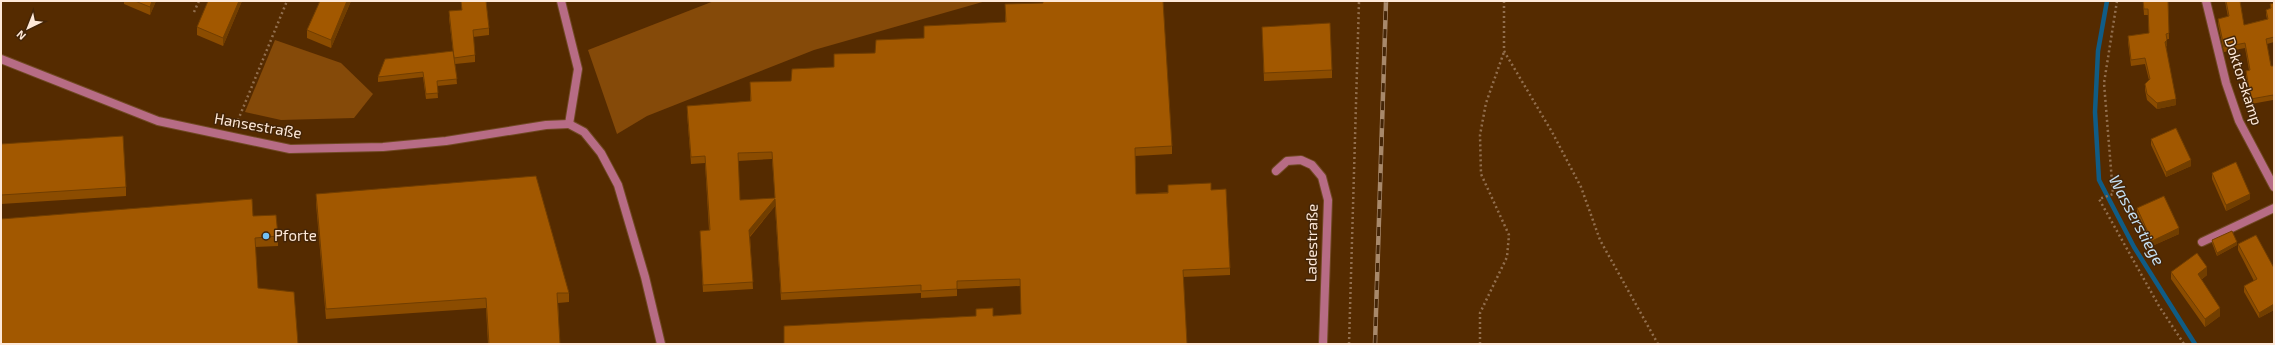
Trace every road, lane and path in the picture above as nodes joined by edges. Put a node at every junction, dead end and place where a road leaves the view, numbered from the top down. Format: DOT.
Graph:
graph roads {
  1 [pos="199,1"];
  2 [pos="287,1"];
  3 [pos="561,1"];
  4 [pos="1358,1"];
  5 [pos="1504,1"];
  6 [pos="2117,1"];
  7 [pos="2206,1"];
  8 [pos="194,12"];
  9 [pos="1504,51"];
  10 [pos="1,59"];
  11 [pos="570,124"];
  12 [pos="236,125"];
  13 [pos="1276,171"];
  14 [pos="2274,187"];
  15 [pos="2274,208"];
  16 [pos="2202,242"];
  17 [pos="661,344"];
  18 [pos="1323,344"];
  19 [pos="1349,344"];
  20 [pos="1480,344"];
  21 [pos="1658,344"];
  22 [pos="2184,344"];
  1 -- 8 [label="path"];
  2 -- 12 [label="path"];
  3 -- 11 [label="street"];
  4 -- 19 [label="path"];
  5 -- 9 [label="path"];
  6 -- 22 [label="path"];
  7 -- 14 [label="street, Doktorskamp"];
  9 -- 20 [label="path"];
  9 -- 21 [label="path"];
  10 -- 11 [label="street, Hansestraße"];
  11 -- 17 [label="street"];
  13 -- 18 [label="street, Ladestraße"];
  15 -- 16 [label="street"];
}
